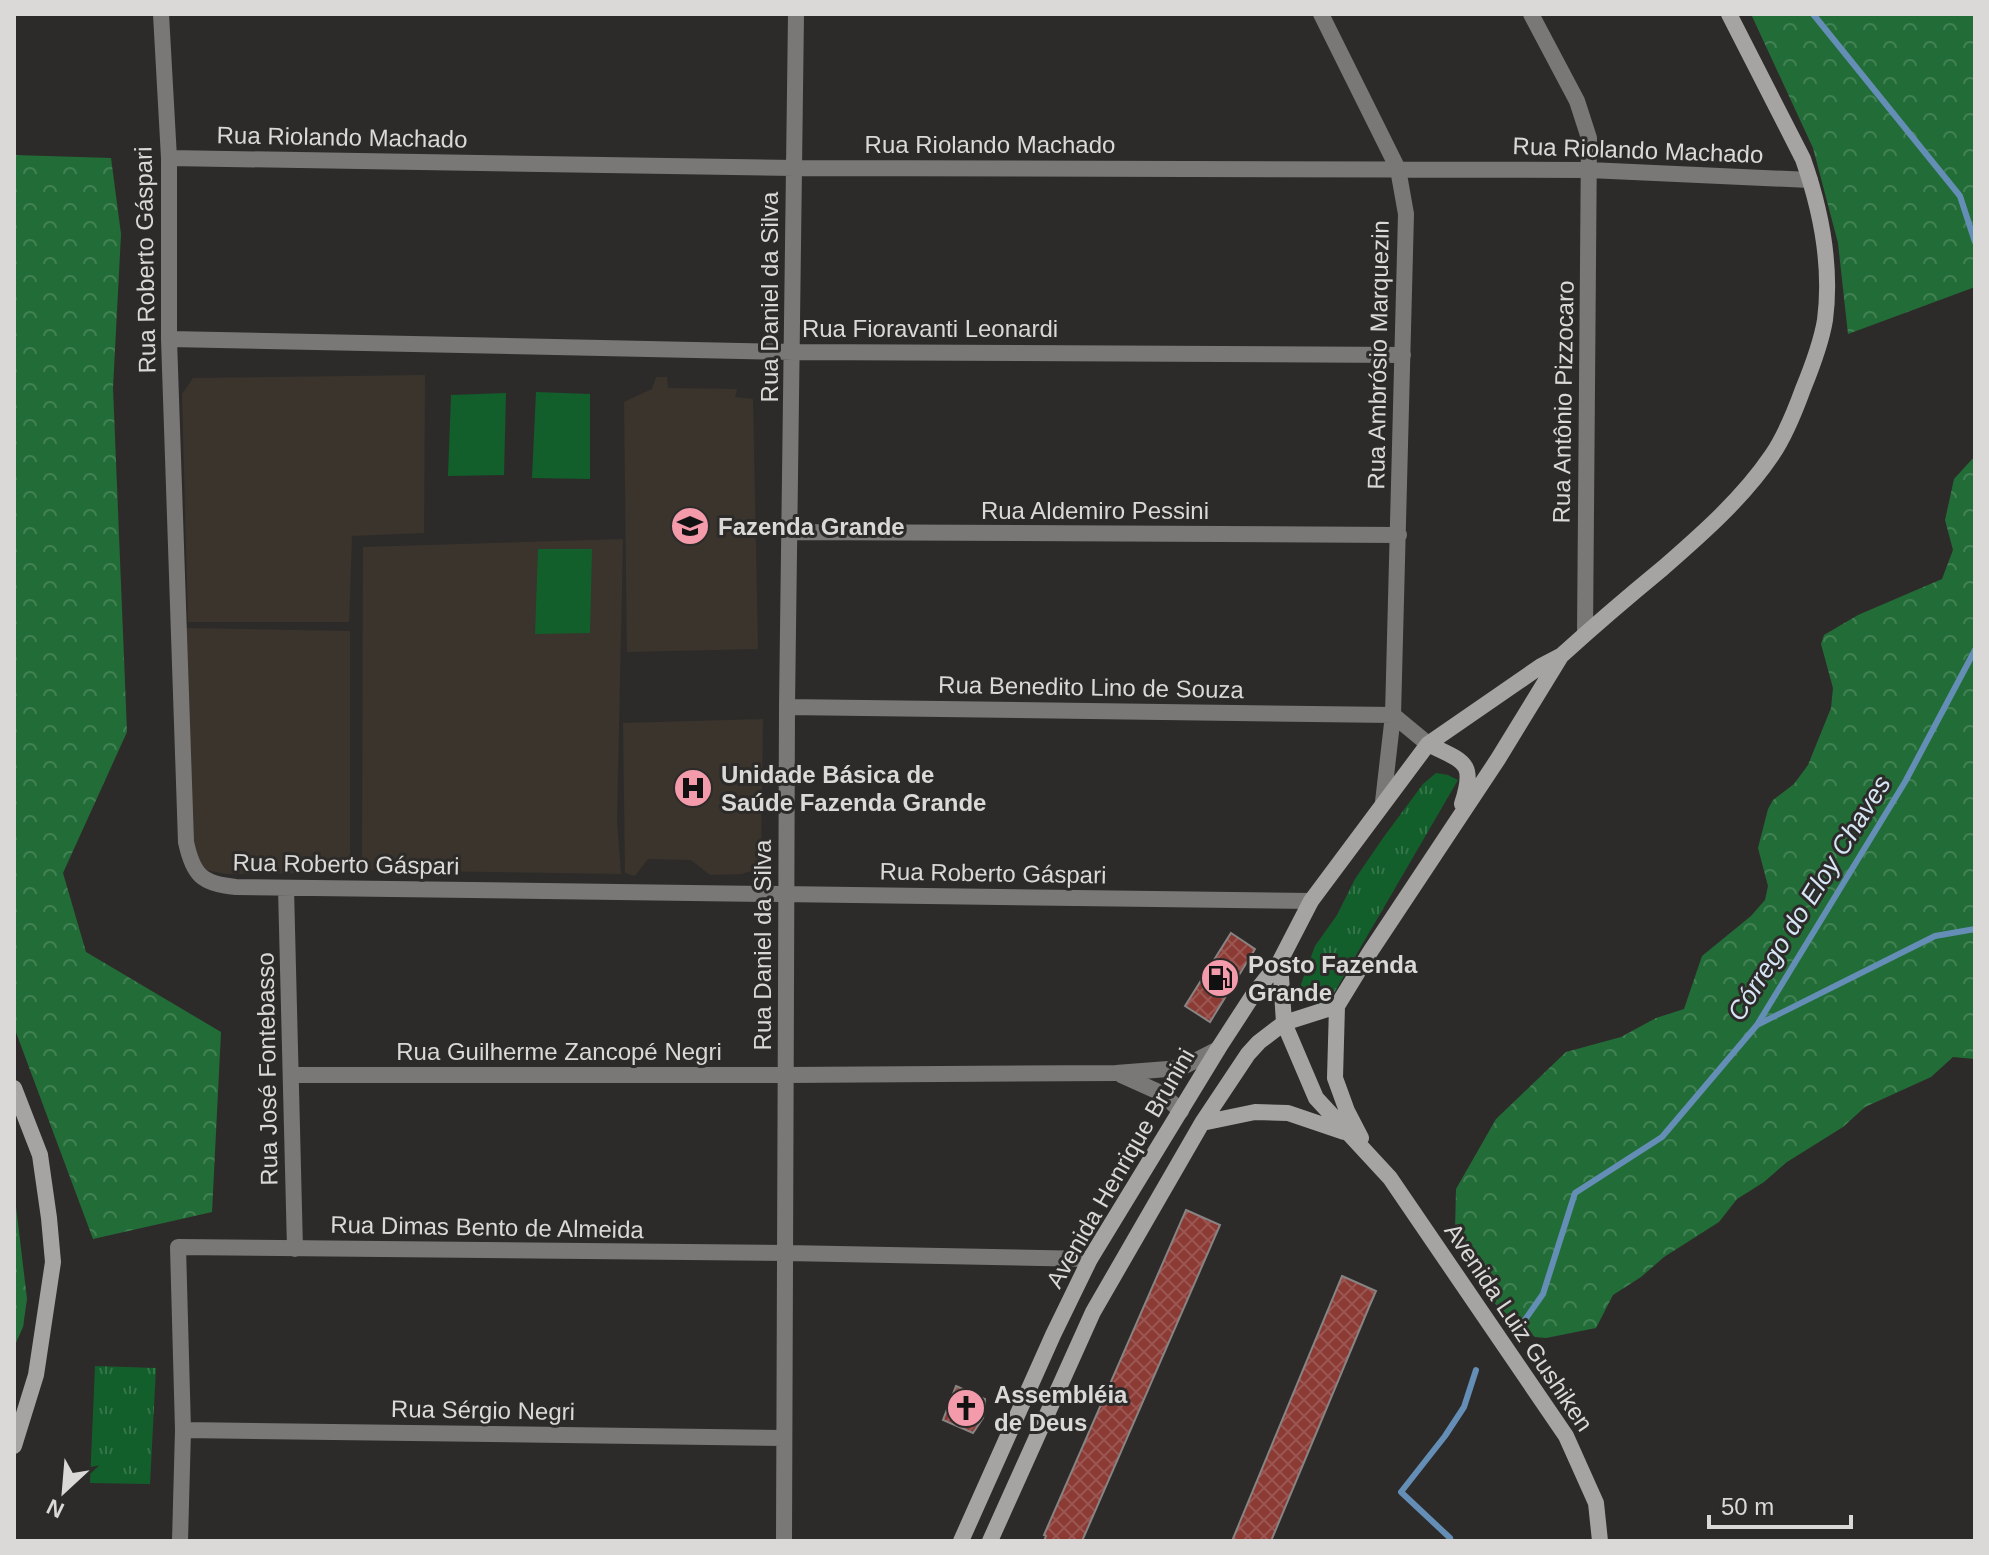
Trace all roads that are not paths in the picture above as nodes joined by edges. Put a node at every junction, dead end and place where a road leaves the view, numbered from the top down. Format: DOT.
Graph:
graph roads {
  1 [pos="161,14"];
  2 [pos="796,14"];
  3 [pos="1321,14"];
  4 [pos="1531,14"];
  5 [pos="1729,14"];
  6 [pos="169,158"];
  7 [pos="794,168"];
  8 [pos="1398,169"];
  9 [pos="1589,170"];
  10 [pos="1810,180"];
  11 [pos="169,339"];
  12 [pos="793,352"];
  13 [pos="1403,355"];
  14 [pos="791,532"];
  15 [pos="1399,535"];
  16 [pos="1585,634"];
  17 [pos="1562,655"];
  18 [pos="787,707"];
  19 [pos="1393,715"];
  20 [pos="1428,744"];
  21 [pos="1383,802"];
  22 [pos="1457,821"];
  23 [pos="286,888"];
  24 [pos="787,894"];
  25 [pos="1311,901"];
  26 [pos="1280,961"];
  27 [pos="1337,1006"];
  28 [pos="1284,1023"];
  29 [pos="1218,1049"];
  30 [pos="1116,1073"];
  31 [pos="291,1075"];
  32 [pos="786,1075"];
  33 [pos="14,1088"];
  34 [pos="1181,1111"];
  35 [pos="1202,1123"];
  36 [pos="1349,1133"];
  37 [pos="1369,1154"];
  38 [pos="295,1249"];
  39 [pos="786,1253"];
  40 [pos="1090,1259"];
  41 [pos="183,1430"];
  42 [pos="784,1438"];
  43 [pos="14,1446"];
  44 [pos="180,1541"];
  45 [pos="784,1541"];
  46 [pos="961,1541"];
  47 [pos="990,1541"];
  48 [pos="1600,1541"];
  1 -- 6 [label="street, Rua Roberto Gáspari"];
  2 -- 7 [label="street, Rua Daniel da Silva"];
  3 -- 8 [label="street, Rua Ambrósio Marquezin"];
  4 -- 9 [label="street, Rua Antônio Pizzocaro"];
  5 -- 10 [label="main road, Avenida Henrique Brunini"];
  6 -- 7 [label="street, Rua Riolando Machado"];
  6 -- 11 [label="street, Rua Roberto Gáspari"];
  7 -- 8 [label="street, Rua Riolando Machado"];
  7 -- 12 [label="street, Rua Daniel da Silva"];
  8 -- 9 [label="street, Rua Riolando Machado"];
  8 -- 13 [label="street, Rua Ambrósio Marquezin"];
  9 -- 10 [label="street, Rua Riolando Machado"];
  9 -- 16 [label="street, Rua Antônio Pizzocaro"];
  10 -- 16 [label="main road, Avenida Henrique Brunini"];
  11 -- 12 [label="street, Rua Fioravanti Leonardi"];
  11 -- 23 [label="street, Rua Roberto Gáspari"];
  12 -- 13 [label="street, Rua Fioravanti Leonardi"];
  12 -- 14 [label="street, Rua Daniel da Silva"];
  13 -- 15 [label="street, Rua Ambrósio Marquezin"];
  14 -- 15 [label="street, Rua Aldemiro Pessini"];
  14 -- 18 [label="street, Rua Daniel da Silva"];
  15 -- 19 [label="street, Rua Ambrósio Marquezin"];
  16 -- 17 [label="main road, Avenida Henrique Brunini"];
  17 -- 20 [label="main road, Avenida Henrique Brunini"];
  17 -- 22 [label="main road, Avenida Henrique Brunini"];
  18 -- 19 [label="street, Rua Benedito Lino de Souza"];
  18 -- 24 [label="street, Rua Daniel da Silva"];
  19 -- 20 [label="street"];
  19 -- 21 [label="street, Rua Ambrósio Marquezin"];
  20 -- 21 [label="main road, Avenida Henrique Brunini"];
  20 -- 22 [label="main road"];
  21 -- 25 [label="main road, Avenida Henrique Brunini"];
  22 -- 27 [label="main road, Avenida Henrique Brunini"];
  23 -- 24 [label="street, Rua Roberto Gáspari"];
  23 -- 31 [label="street, Rua José Fontebasso"];
  24 -- 25 [label="street, Rua Roberto Gáspari"];
  24 -- 32 [label="street, Rua Daniel da Silva"];
  25 -- 26 [label="main road, Avenida Henrique Brunini"];
  26 -- 28 [label="main road"];
  26 -- 29 [label="main road, Avenida Henrique Brunini"];
  27 -- 28 [label="main road"];
  27 -- 37 [label="main road, Avenida Luiz Gushiken"];
  28 -- 35 [label="main road, Avenida Henrique Brunini"];
  28 -- 36 [label="main road, Avenida Luiz Gushiken"];
  29 -- 30 [label="street, Rua Guilherme Zancopé Negri"];
  29 -- 34 [label="main road, Avenida Henrique Brunini"];
  30 -- 32 [label="street, Rua Guilherme Zancopé Negri"];
  30 -- 34 [label="street, Rua Guilherme Zancopé Negri"];
  31 -- 32 [label="street, Rua Guilherme Zancopé Negri"];
  31 -- 38 [label="street, Rua José Fontebasso"];
  32 -- 39 [label="street, Rua Daniel da Silva"];
  33 -- 43 [label="main road"];
  34 -- 40 [label="main road, Avenida Henrique Brunini"];
  35 -- 36 [label="main road"];
  35 -- 47 [label="main road, Avenida Henrique Brunini"];
  36 -- 37 [label="main road, Avenida Luiz Gushiken"];
  37 -- 48 [label="main road, Avenida Luiz Gushiken"];
  38 -- 39 [label="street, Rua Dimas Bento de Almeida"];
  38 -- 41 [label="street, Rua Dimas Bento de Almeida"];
  39 -- 40 [label="street, Rua Dimas Bento de Almeida"];
  39 -- 42 [label="street, Rua Daniel da Silva"];
  40 -- 46 [label="main road, Avenida Henrique Brunini"];
  41 -- 42 [label="street, Rua Sérgio Negri"];
  41 -- 44 [label="street, Rua Dimas Bento de Almeida"];
  42 -- 45 [label="street, Rua Daniel da Silva"];
}
